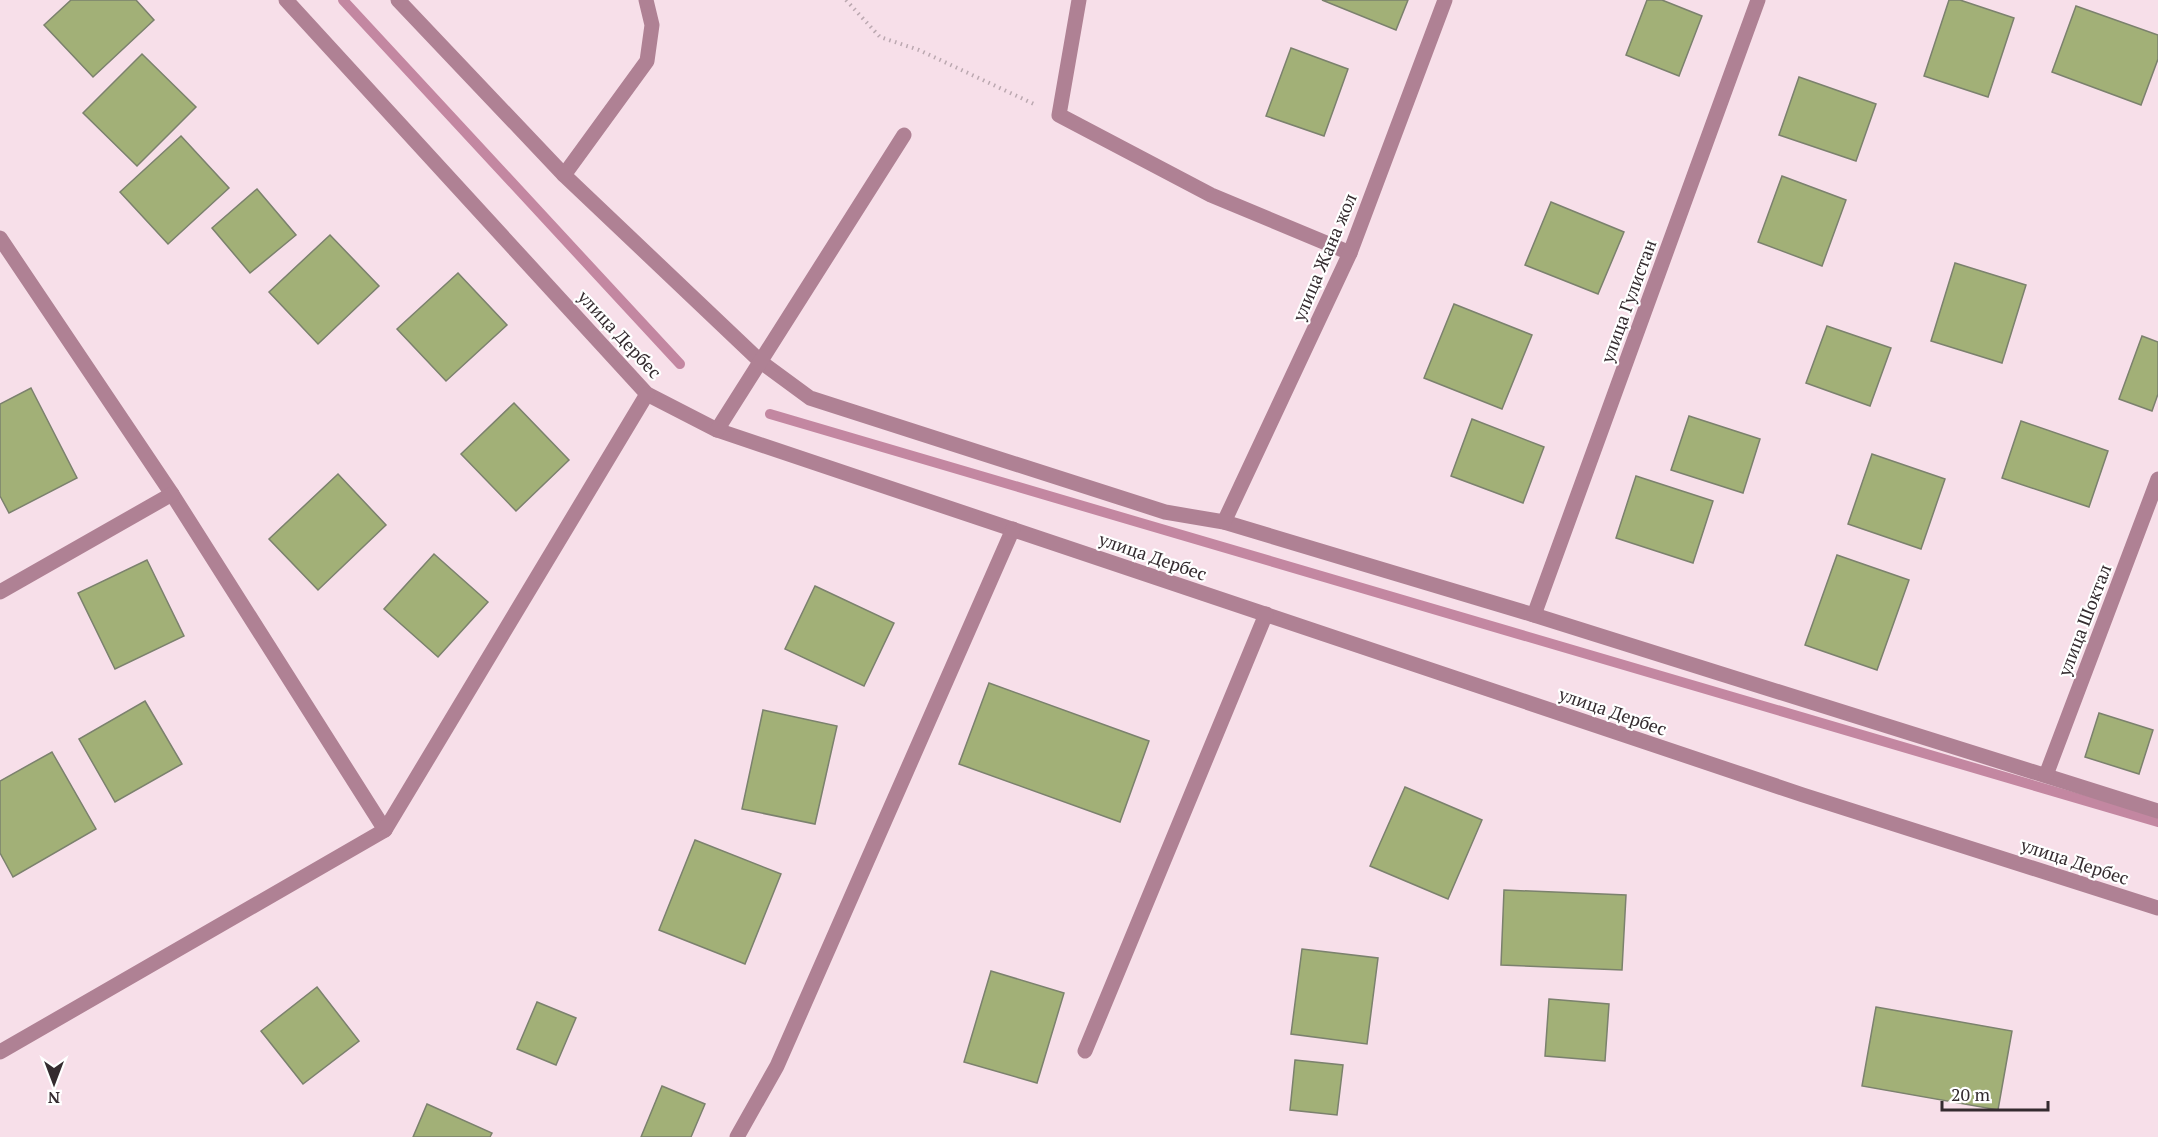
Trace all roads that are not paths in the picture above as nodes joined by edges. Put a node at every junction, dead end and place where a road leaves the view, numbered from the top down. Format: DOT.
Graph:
graph roads {
  1 [pos="286,0"];
  2 [pos="398,0"];
  3 [pos="646,0"];
  4 [pos="1079,0"];
  5 [pos="1445,0"];
  6 [pos="1758,0"];
  7 [pos="904,135"];
  8 [pos="564,175"];
  9 [pos="0,238"];
  10 [pos="1350,252"];
  11 [pos="761,362"];
  12 [pos="647,394"];
  13 [pos="717,430"];
  14 [pos="2158,479"];
  15 [pos="172,494"];
  16 [pos="1224,522"];
  17 [pos="1013,529"];
  18 [pos="0,592"];
  19 [pos="1266,614"];
  20 [pos="1534,615"];
  21 [pos="2046,775"];
  22 [pos="2158,811"];
  23 [pos="385,830"];
  24 [pos="2158,908"];
  25 [pos="1085,1051"];
  26 [pos="0,1052"];
  27 [pos="737,1137"];
  1 -- 12 [label="street, улица Дербес"];
  2 -- 8 [label="street"];
  3 -- 8 [label="street"];
  4 -- 10 [label="street"];
  5 -- 10 [label="street, улица Жана жол"];
  6 -- 20 [label="street, улица Гулистан"];
  7 -- 11 [label="street"];
  8 -- 11 [label="street"];
  9 -- 15 [label="street"];
  10 -- 16 [label="street, улица Жана жол"];
  11 -- 13 [label="street"];
  11 -- 16 [label="street"];
  12 -- 13 [label="street, улица Дербес"];
  12 -- 23 [label="street"];
  13 -- 17 [label="street, улица Дербес"];
  14 -- 21 [label="street, улица Шоктал"];
  15 -- 18 [label="street"];
  15 -- 23 [label="street"];
  16 -- 20 [label="street"];
  17 -- 19 [label="street, улица Дербес"];
  17 -- 27 [label="street"];
  19 -- 24 [label="street, улица Дербес"];
  19 -- 25 [label="street"];
  20 -- 21 [label="street"];
  21 -- 22 [label="street"];
  23 -- 26 [label="street"];
}
